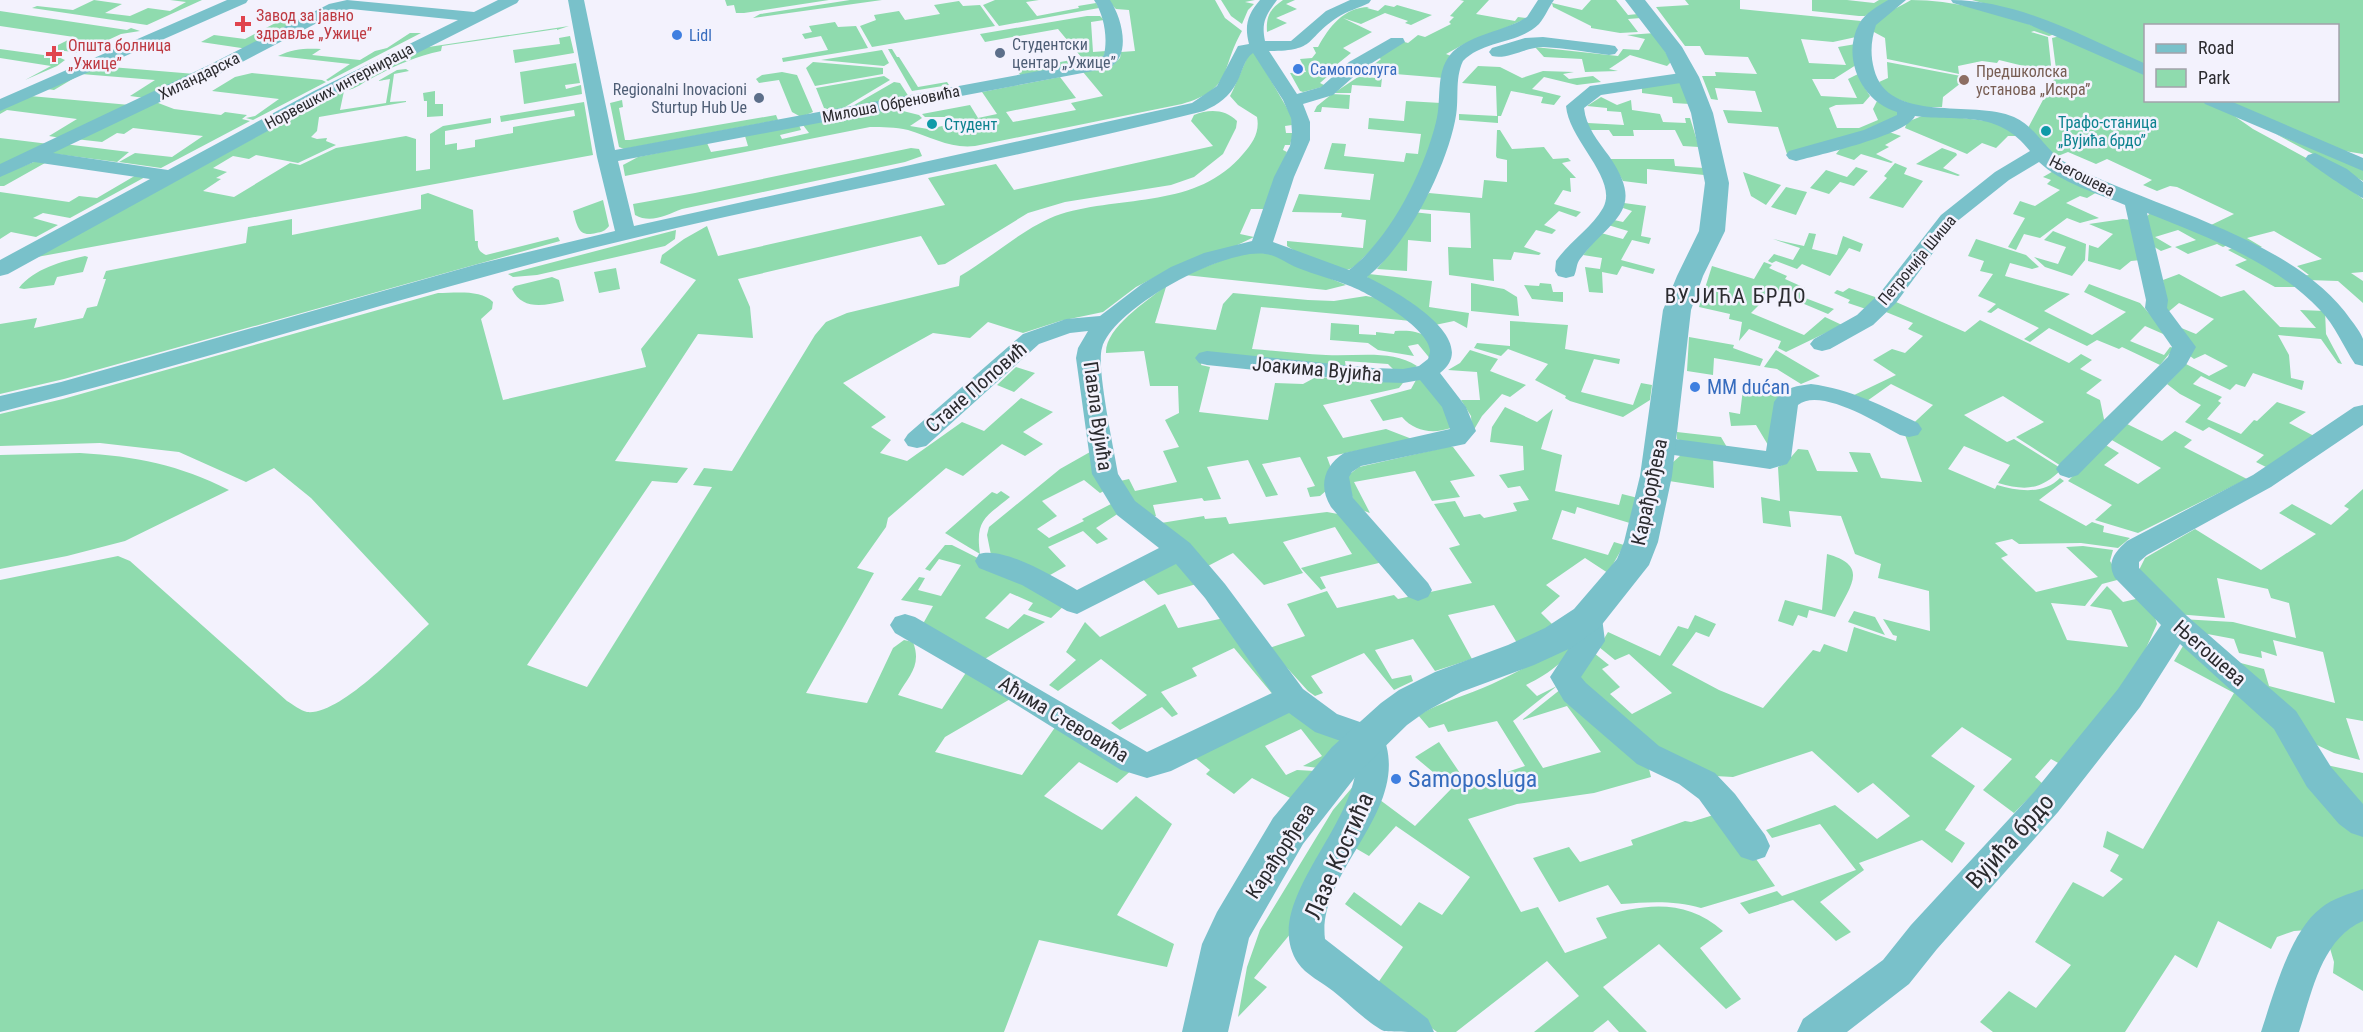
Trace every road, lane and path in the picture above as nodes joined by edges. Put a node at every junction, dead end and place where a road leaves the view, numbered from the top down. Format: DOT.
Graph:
graph roads {
  1 [pos="240,0"];
  2 [pos="511,0"];
  3 [pos="576,0"];
  4 [pos="1102,0"];
  5 [pos="1269,0"];
  6 [pos="1363,0"];
  7 [pos="1546,0"];
  8 [pos="1635,0"];
  9 [pos="1898,0"];
  10 [pos="1959,0"];
  11 [pos="474,17"];
  12 [pos="1397,42"];
  13 [pos="1259,46"];
  14 [pos="1608,50"];
  15 [pos="2144,71"];
  16 [pos="1688,77"];
  17 [pos="1450,82"];
  18 [pos="1292,101"];
  19 [pos="2215,102"];
  20 [pos="0,106"];
  21 [pos="1907,110"];
  22 [pos="2261,123"];
  23 [pos="2040,153"];
  24 [pos="1796,155"];
  25 [pos="32,156"];
  26 [pos="607,157"];
  27 [pos="2363,165"];
  28 [pos="0,171"];
  29 [pos="169,176"];
  30 [pos="2363,192"];
  31 [pos="2134,201"];
  32 [pos="626,234"];
  33 [pos="1261,247"];
  34 [pos="0,269"];
  35 [pos="1566,271"];
  36 [pos="1350,279"];
  37 [pos="1106,322"];
  38 [pos="1822,344"];
  39 [pos="1207,358"];
  40 [pos="2363,359"];
  41 [pos="1426,372"];
  42 [pos="0,404"];
  43 [pos="2363,413"];
  44 [pos="1909,429"];
  45 [pos="917,440"];
  46 [pos="1660,445"];
  47 [pos="2069,469"];
  48 [pos="1180,550"];
  49 [pos="989,561"];
  50 [pos="1418,590"];
  51 [pos="1587,618"];
  52 [pos="2177,624"];
  53 [pos="905,625"];
  54 [pos="1292,698"];
  55 [pos="1370,738"];
  56 [pos="2363,823"];
  57 [pos="1754,846"];
  58 [pos="2363,905"];
  59 [pos="1205,1032"];
  60 [pos="1414,1032"];
  61 [pos="1816,1032"];
  62 [pos="2280,1032"];
  1 -- 20 [label="street"];
  2 -- 11 [label="street, Норвешких интернираца"];
  3 -- 26 [label="street"];
  4 -- 26 [label="street, Милоша Обреновића"];
  5 -- 13 [label="street"];
  6 -- 13 [label="street"];
  7 -- 17 [label="street"];
  8 -- 16 [label="street, Карађорђева"];
  9 -- 21 [label="street, Његошева"];
  10 -- 15 [label="street"];
  11 -- 25 [label="street, Хиландарска"];
  11 -- 29 [label="street, Норвешких интернираца"];
  12 -- 18 [label="street"];
  13 -- 18 [label="street"];
  13 -- 32 [label="street"];
  14 -- 17 [label="street"];
  16 -- 35 [label="street"];
  16 -- 46 [label="street, Карађорђева"];
  17 -- 36 [label="street"];
  18 -- 33 [label="street"];
  19 -- 22 [label="street"];
  21 -- 23 [label="street, Његошева"];
  21 -- 24 [label="street"];
  22 -- 27 [label="street"];
  22 -- 30 [label="street"];
  23 -- 31 [label="street, Његошева"];
  23 -- 38 [label="street, Петронија Шиша"];
  25 -- 28 [label="street, Хиландарска"];
  25 -- 29 [label="street"];
  26 -- 32 [label="street"];
  29 -- 34 [label="street, Норвешких интернираца"];
  31 -- 40 [label="street, Његошева"];
  31 -- 47 [label="street"];
  32 -- 42 [label="street"];
  33 -- 36 [label="street"];
  33 -- 37 [label="street, Павла Вујића"];
  36 -- 41 [label="street"];
  37 -- 45 [label="street, Стане Поповић"];
  37 -- 48 [label="street, Павла Вујића"];
  39 -- 41 [label="street, Јоакима Вујића"];
  41 -- 50 [label="street"];
  43 -- 52 [label="street, Његошева"];
  44 -- 46 [label="street"];
  46 -- 51 [label="street, Карађорђева"];
  48 -- 49 [label="street"];
  48 -- 54 [label="street, Павла Вујића"];
  51 -- 55 [label="street, Карађорђева"];
  51 -- 57 [label="street"];
  52 -- 56 [label="street, Његошева"];
  52 -- 61 [label="street, Вујића брдо"];
  53 -- 54 [label="street, Аћима Стевовића"];
  54 -- 55 [label="street, Павла Вујића"];
  55 -- 59 [label="street, Карађорђева"];
  55 -- 60 [label="street, Лазе Костића"];
  58 -- 62 [label="street"];
}
